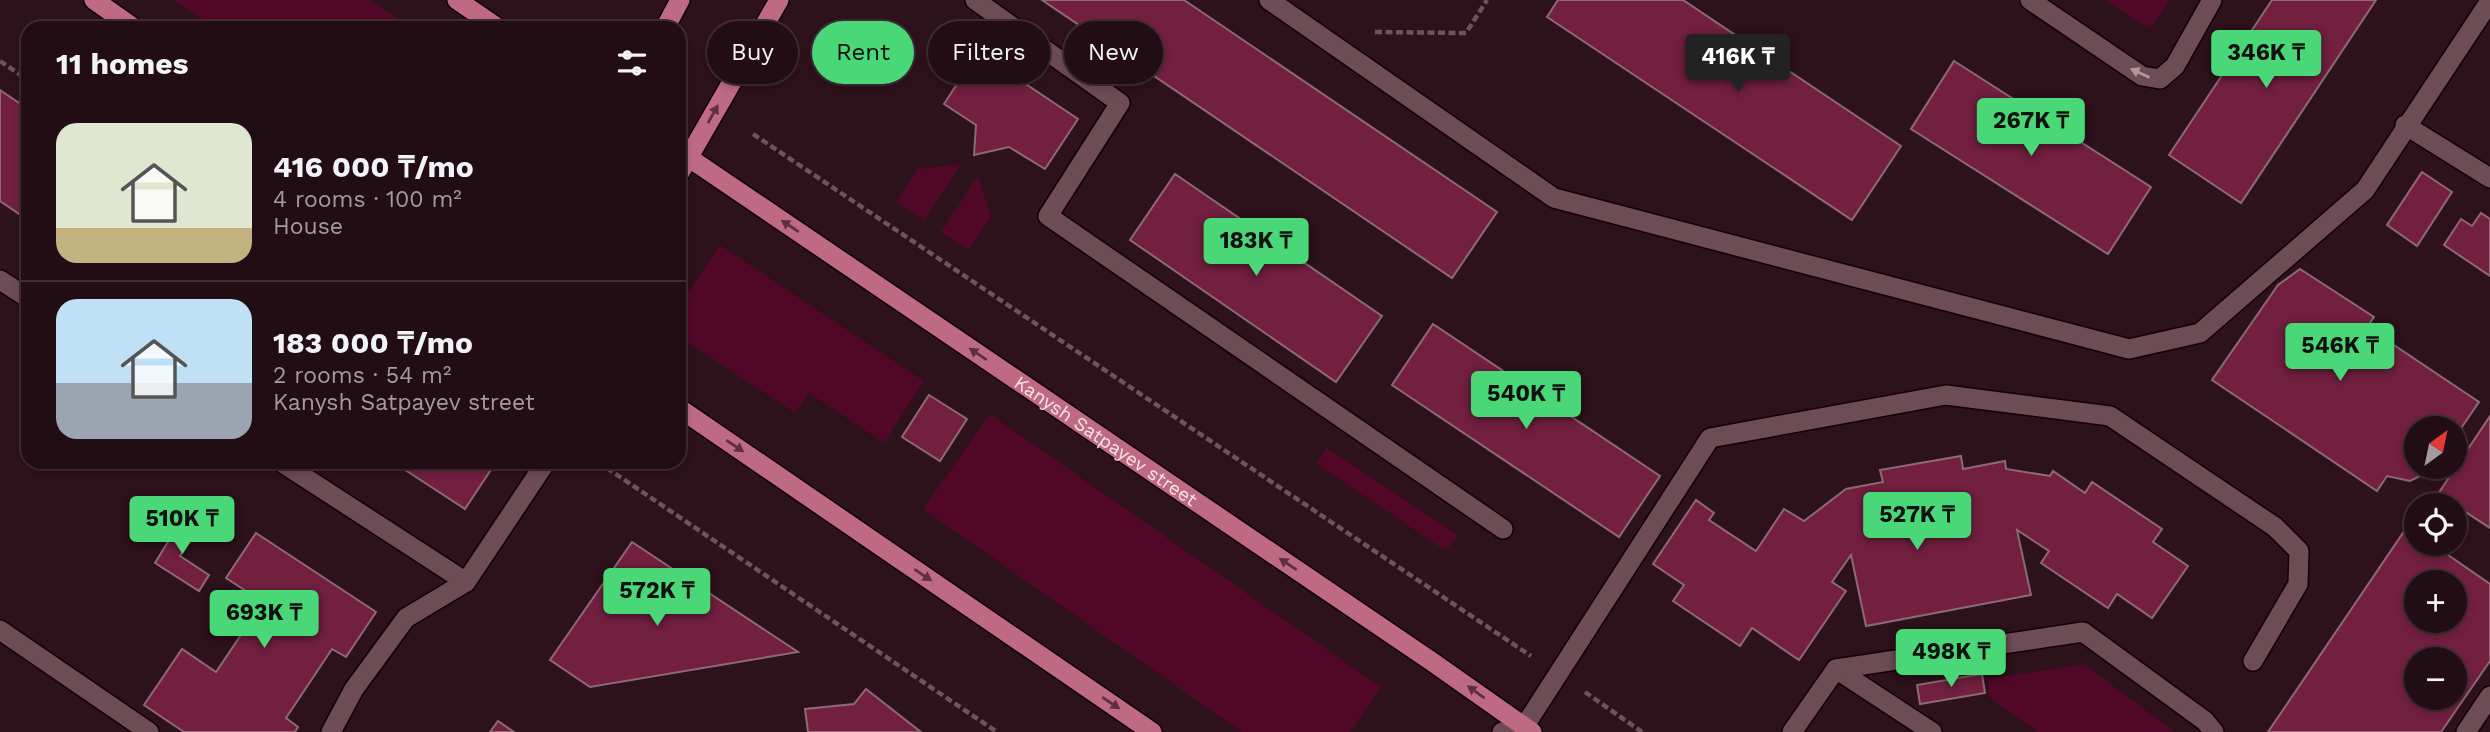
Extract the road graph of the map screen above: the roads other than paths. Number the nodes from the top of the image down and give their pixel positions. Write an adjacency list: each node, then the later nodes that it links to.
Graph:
1 (94, 0): 10 (main road)
2 (457, 0): 11 (main road)
3 (680, 0): 12 (main road)
4 (779, 0): 14 (main road, one-way to 4)
5 (975, 0): 22 (street)
6 (1269, 0): 13 (street)
7 (2030, 0): 8 (street, one-way to 7)
8 (2212, 0)
9 (2490, 1): 13 (street)
10 (124, 21)
11 (488, 21)
12 (669, 21)
13 (2406, 125): 16 (street)
14 (686, 154)
15 (686, 164): 28 (main road, Kanysh Satpayev street, one-way to 15)
16 (2490, 178)
17 (0, 280): 18 (street)
18 (21, 294)
19 (686, 413): 31 (main road, one-way to 31)
20 (292, 469): 23 (street)
21 (541, 469): 23 (street)
22 (1503, 529)
23 (466, 582): 30 (street)
24 (0, 630): 29 (street)
25 (2253, 661): 28 (street)
26 (1836, 668): 33 (street); 34 (street); 35 (street)
27 (2490, 696): 36 (street)
28 (1527, 730): 32 (street)
29 (149, 732)
30 (331, 732)
31 (1152, 732)
32 (1502, 732)
33 (1792, 732)
34 (1932, 732)
35 (2214, 732)
36 (2466, 732)

